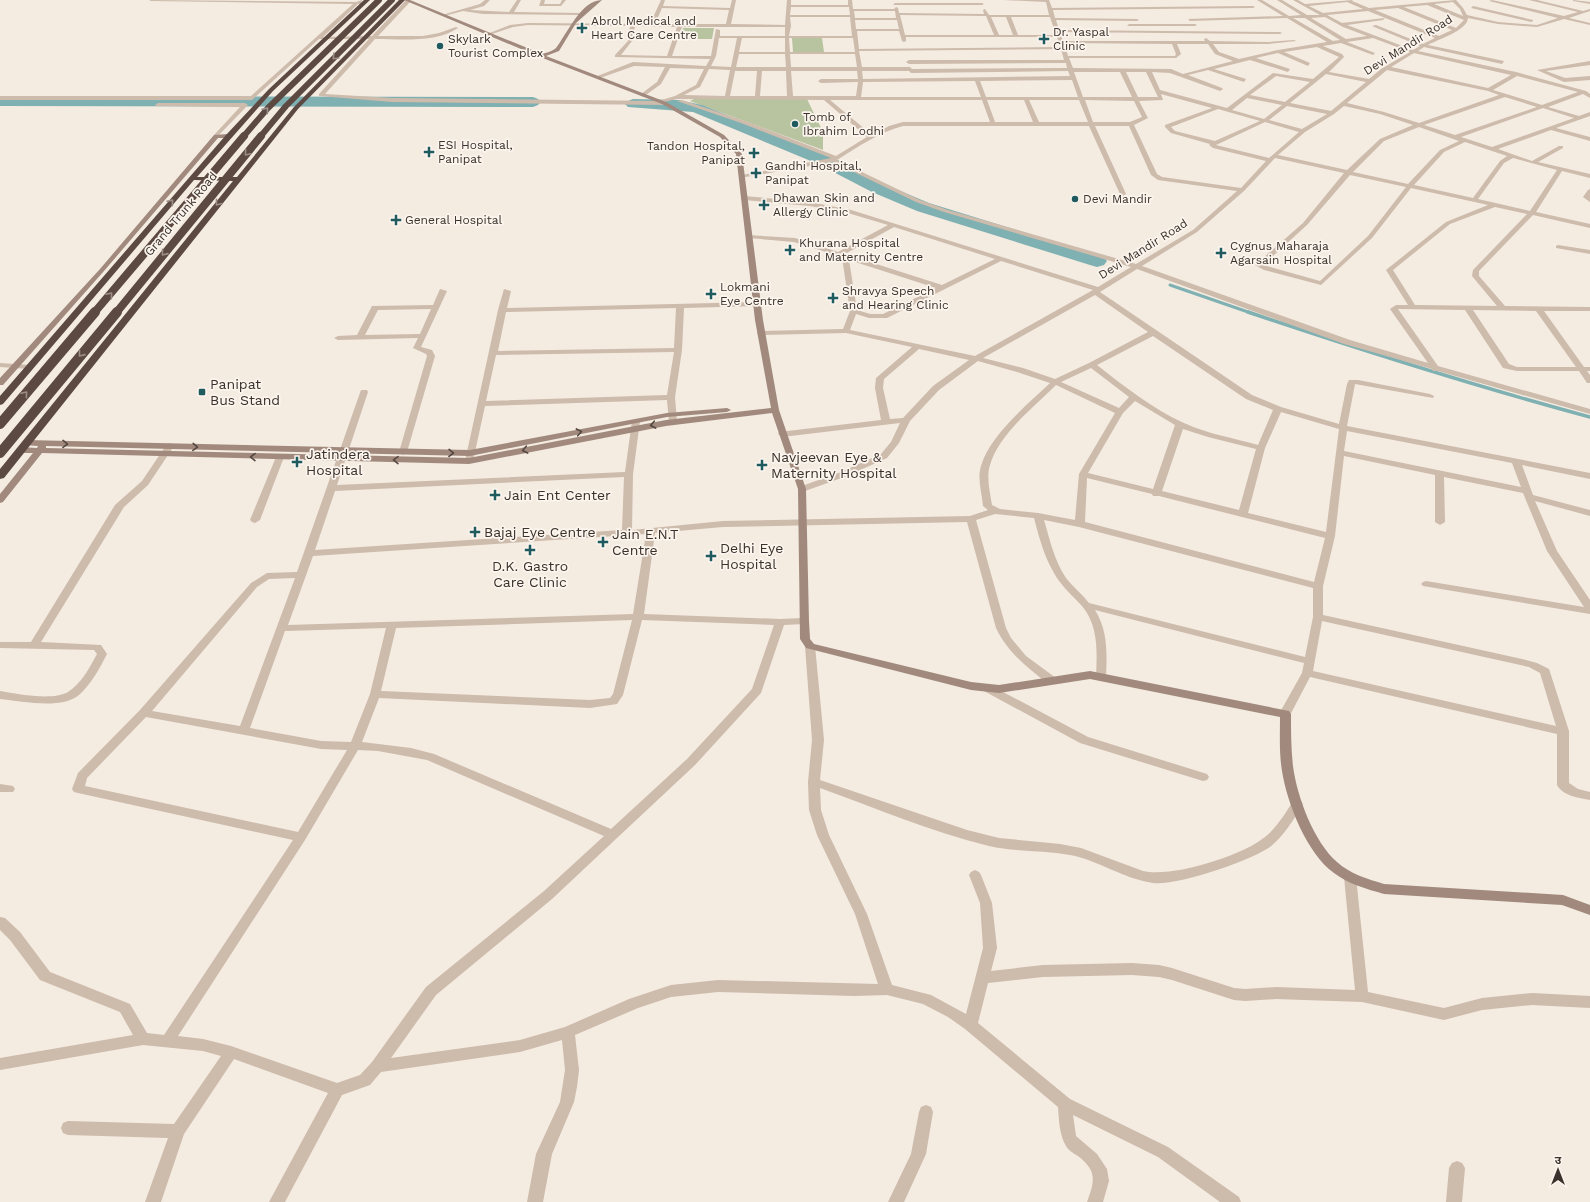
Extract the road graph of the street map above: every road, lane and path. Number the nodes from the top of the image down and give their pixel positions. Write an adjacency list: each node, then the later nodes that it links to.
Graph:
1 (151, 0): 30 (street)
2 (379, 0): 287 (highway, Grand Trunk Road, one-way to 2, bridge)
3 (392, 0): 297 (highway, Grand Trunk Road, one-way to 297, bridge)
4 (402, 0): 110 (highway)
5 (408, 0): 60 (street); 111 (street)
6 (488, 0): 48 (street)
7 (519, 0): 51 (street)
8 (544, 0): 9 (street)
9 (564, 0)
10 (600, 0): 53 (street)
11 (663, 0): 40 (street)
12 (734, 0): 45 (street)
13 (789, 0): 38 (street)
14 (850, 0): 52 (street)
15 (1005, 0): 16 (street)
16 (1047, 0): 46 (street)
17 (1174, 0): 43 (street)
18 (1241, 0): 41 (street)
19 (1259, 0): 67 (street)
20 (1279, 0): 65 (street)
21 (1295, 0): 37 (street)
22 (1347, 0): 23 (street); 37 (street); 47 (street)
23 (1355, 0)
24 (1405, 0): 34 (street)
25 (1453, 0): 33 (street); 58 (street, Devi Mandir Road)
26 (1484, 0): 27 (street)
27 (1493, 0): 69 (street)
28 (1531, 0): 50 (street)
29 (1575, 0): 36 (street)
30 (362, 1): 108 (street); 109 (highway)
31 (894, 2): 32 (street); 54 (street)
32 (982, 2): 61 (street)
33 (1426, 3): 34 (street); 58 (street)
34 (1417, 4): 39 (street)
35 (1480, 4): 42 (street)
36 (1590, 4)
37 (1304, 5): 62 (street)
38 (789, 6): 52 (street); 63 (street)
39 (1398, 6): 47 (street); 93 (street)
40 (660, 7): 45 (street); 79 (street)
41 (1252, 7): 44 (street); 57 (street)
42 (1473, 7): 58 (street); 81 (street)
43 (1181, 8): 44 (street); 46 (street); 55 (street)
44 (1231, 8): 56 (street)
45 (732, 9): 84 (street)
46 (1050, 9): 71 (street)
47 (1369, 9): 62 (street); 68 (street)
48 (463, 10): 51 (street); 60 (street)
49 (1590, 10): 50 (street)
50 (1582, 12): 59 (street); 69 (street)
51 (510, 13): 53 (street)
52 (852, 13): 54 (street); 54 (street); 63 (street); 90 (street)
53 (580, 14): 75 (street)
54 (897, 14): 61 (street); 91 (street)
55 (1186, 14): 56 (street); 73 (street)
56 (1238, 14): 57 (street)
57 (1263, 14): 66 (street)
58 (1465, 14): 81 (street); 93 (street, Devi Mandir Road)
59 (1590, 14)
60 (444, 15): 96 (street)
61 (988, 15): 64 (street); 100 (street)
62 (1323, 15): 65 (street); 76 (street)
63 (789, 16): 86 (street)
64 (1008, 16): 71 (street); 101 (street)
65 (1306, 17): 67 (street); 114 (street)
66 (1271, 18): 67 (street); 70 (street)
67 (1289, 18): 118 (street)
68 (1391, 18): 76 (street); 92 (street)
69 (1564, 18): 77 (street); 81 (street)
70 (1256, 19): 73 (street); 74 (street)
71 (1054, 20): 72 (street); 80 (street); 97 (street)
72 (1138, 20)
73 (1190, 20): 80 (street)
74 (1262, 23)
75 (572, 24): 78 (street); 96 (street); 132 (street)
76 (1342, 24): 107 (street)
77 (1590, 24)
78 (633, 25): 79 (street); 133 (street)
79 (652, 25): 82 (street)
80 (1195, 25): 94 (street)
81 (1546, 25)
82 (680, 26): 83 (street); 133 (street)
83 (719, 26): 84 (street); 102 (street)
84 (728, 26): 85 (street)
85 (759, 26): 86 (street); 104 (street)
86 (789, 26): 105 (street)
87 (1268, 26): 95 (street)
88 (1374, 26): 98 (street)
89 (456, 28): 111 (street)
90 (854, 30): 91 (street); 106 (street)
91 (901, 30): 99 (street)
92 (1419, 30): 98 (street); 112 (street)
93 (1457, 30): 112 (street, Devi Mandir Road)
94 (1201, 33): 95 (street); 97 (street); 117 (street)
95 (1280, 33): 113 (street)
96 (489, 34): 132 (street)
97 (1059, 34): 101 (street); 115 (street)
98 (1393, 34): 107 (street); 121 (street)
99 (903, 36): 100 (street); 124 (street)
100 (997, 36): 101 (street)
101 (1016, 36)
102 (717, 37): 103 (street); 134 (street)
103 (740, 37): 104 (street); 129 (street)
104 (759, 37): 105 (street)
105 (787, 37): 119 (street); 130 (street)
106 (854, 37): 119 (street); 127 (street)
107 (1372, 37): 114 (street); 128 (street)
108 (317, 38): 109 (street); 186 (street)
109 (326, 38): 110 (street); 186 (highway)
110 (364, 38): 111 (street); 222 (highway)
111 (372, 38): 185 (street)
112 (1439, 38): 121 (street, Devi Mandir Road)
113 (1294, 41): 117 (street); 122 (street)
114 (1343, 41): 118 (street); 131 (street)
115 (1061, 42): 123 (street); 125 (street)
116 (1174, 43): 117 (street); 125 (street); 125 (street)
117 (1210, 43): 137 (street)
118 (1332, 43): 120 (street)
119 (827, 45): 127 (street); 130 (street)
120 (1317, 45): 122 (street); 156 (street)
121 (1424, 46): 128 (street, Devi Mandir Road); 139 (street)
122 (1304, 47): 126 (street)
123 (1064, 48): 124 (street); 136 (street)
124 (906, 49): 127 (street); 138 (street)
125 (1133, 50): 136 (street)
126 (1278, 51): 135 (street); 141 (street)
127 (857, 52): 150 (street)
128 (1414, 52): 145 (street, Devi Mandir Road); 157 (street)
129 (738, 53): 130 (street); 146 (street)
130 (788, 53): 148 (street)
131 (1373, 54)
132 (542, 56): 159 (street)
133 (669, 58): 134 (street)
134 (712, 58): 143 (street)
135 (1250, 58): 137 (street); 155 (street)
136 (1067, 59): 138 (street); 151 (street)
137 (1238, 61): 144 (street)
138 (909, 62): 152 (street)
139 (1502, 62)
140 (1590, 63): 161 (street)
141 (1308, 64)
142 (668, 66): 143 (street); 159 (street); 173 (street)
143 (707, 68): 146 (street); 185 (street)
144 (1209, 68): 158 (street); 164 (street)
145 (1387, 68): 167 (street, Devi Mandir Road); 169 (street)
146 (734, 69): 147 (street); 177 (street)
147 (760, 69): 148 (street); 178 (street)
148 (789, 69): 149 (street); 179 (street)
149 (820, 69): 150 (street); 170 (street)
150 (859, 69): 152 (street); 165 (street)
151 (1071, 69): 152 (street); 153 (street); 160 (street)
152 (910, 70): 163 (street)
153 (1122, 70): 154 (street); 184 (street)
154 (1148, 70): 158 (street); 171 (street)
155 (1288, 70)
156 (1323, 72): 166 (street); 167 (street)
157 (1516, 74): 169 (street); 172 (street)
158 (1183, 75): 168 (street)
159 (598, 77): 173 (street)
160 (1074, 78): 162 (street); 183 (street)
161 (1590, 78)
162 (976, 79): 163 (street); 181 (street)
163 (913, 80): 165 (street)
164 (1244, 80)
165 (861, 81): 170 (street); 180 (street)
166 (1313, 81): 175 (street); 188 (street)
167 (1370, 81): 189 (street, Devi Mandir Road)
168 (1220, 89)
169 (1489, 90): 174 (street)
170 (822, 91): 179 (street); 180 (street); 206 (street)
171 (1158, 91): 184 (street); 191 (street)
172 (1588, 94): 190 (street)
173 (643, 95): 185 (street)
174 (1504, 95): 190 (street); 201 (street)
175 (1246, 96): 188 (street); 192 (street)
176 (0, 98): 186 (street)
177 (727, 98): 178 (street); 185 (street)
178 (757, 98): 179 (street)
179 (790, 98)
180 (858, 99): 181 (street)
181 (984, 99): 182 (street); 197 (street)
182 (1026, 99): 183 (street); 198 (street)
183 (1082, 99): 184 (street); 199 (street)
184 (1136, 100): 200 (street)
185 (668, 101): 215 (street); 220 (street)
186 (250, 103): 187 (street); 204 (street); 205 (highway)
187 (0, 104)
188 (1285, 104): 193 (street); 196 (street)
189 (1342, 104): 193 (street, Devi Mandir Road); 201 (street)
190 (1541, 106): 195 (street); 207 (street)
191 (1219, 107): 192 (street); 210 (street)
192 (1229, 110): 196 (street)
193 (1332, 113): 203 (street, Devi Mandir Road)
194 (1590, 114): 195 (street)
195 (1579, 118): 202 (street)
196 (1266, 120): 203 (street); 210 (street)
197 (993, 124): 198 (street); 206 (street)
198 (1037, 124): 199 (street)
199 (1092, 124): 200 (street); 226 (street)
200 (1131, 124): 224 (street)
201 (1419, 125): 207 (street); 218 (street)
202 (1550, 128): 208 (street); 212 (street)
203 (1303, 131): 214 (street, Devi Mandir Road)
204 (216, 136): 205 (street); 266 (street)
205 (228, 136): 221 (highway)
206 (871, 137): 215 (street)
207 (1456, 137): 209 (street)
208 (1590, 139)
209 (1465, 140): 212 (street); 223 (street)
210 (1214, 143): 214 (street)
211 (1561, 147): 216 (street)
212 (1493, 149): 213 (street)
213 (1512, 156): 216 (street); 228 (street)
214 (1273, 158): 218 (street); 224 (street, Devi Mandir Road)
215 (833, 160): 220 (street); 239 (street)
216 (1533, 163): 217 (street)
217 (1561, 169): 219 (street); 231 (street)
218 (1348, 173): 223 (street); 223 (street)
219 (1590, 176)
220 (742, 177): 227 (street)
221 (191, 179): 222 (highway); 267 (highway, one-way to 221)
222 (237, 179): 293 (highway, one-way to 293)
223 (1409, 186): 228 (street)
224 (1242, 190): 239 (street, Devi Mandir Road)
225 (1590, 191): 229 (street)
226 (1123, 194)
227 (744, 198): 232 (street); 234 (street)
228 (1474, 200): 230 (street)
229 (1590, 200)
230 (1494, 205): 231 (street); 246 (street)
231 (1532, 213): 233 (street); 249 (street)
232 (893, 225): 237 (street); 238 (street)
233 (1590, 226)
234 (749, 236): 237 (street); 244 (street)
235 (1558, 247): 236 (street)
236 (1590, 252)
237 (842, 255): 240 (street); 253 (street)
238 (1001, 259): 240 (street); 243 (street)
239 (1138, 267): 243 (street, Devi Mandir Road); 268 (street)
240 (941, 287): 253 (street)
241 (443, 291): 247 (street)
242 (507, 291): 252 (street)
243 (1097, 291): 256 (street); 263 (street, Devi Mandir Road)
244 (757, 304): 245 (street); 255 (street)
245 (680, 306): 252 (street); 261 (street)
246 (1412, 306): 248 (street); 268 (street)
247 (436, 307): 257 (street); 259 (street)
248 (1467, 307): 249 (street); 269 (street)
249 (1502, 308): 250 (street)
250 (1538, 308): 251 (street); 269 (street)
251 (1590, 309)
252 (502, 310): 262 (street)
253 (854, 311): 254 (street)
254 (846, 331): 255 (street); 260 (street)
255 (761, 334): 281 (street)
256 (1152, 334): 265 (street); 280 (street)
257 (423, 336): 259 (street); 296 (street)
258 (338, 338): 259 (street)
259 (360, 338)
260 (917, 347): 263 (street); 286 (street)
261 (678, 350): 262 (street); 276 (street)
262 (493, 353): 279 (street)
263 (977, 358): 272 (street); 285 (street, Devi Mandir Road)
264 (0, 365): 266 (street)
265 (1092, 365): 272 (street); 277 (street)
266 (15, 366): 267 (street); 273 (street)
267 (30, 366): 278 (highway)
268 (1436, 369): 283 (street)
269 (1580, 369): 270 (street); 271 (street)
270 (1590, 369)
271 (1590, 381)
272 (1055, 382): 282 (street); 314 (street)
273 (0, 383)
274 (364, 392): 300 (street)
275 (1430, 396): 290 (street)
276 (671, 397): 279 (street); 284 (street)
277 (1134, 397): 282 (street); 289 (street)
278 (0, 402)
279 (481, 404): 302 (street)
280 (1278, 409): 290 (street); 295 (street)
281 (775, 410): 284 (street); 291 (street)
282 (1120, 412): 306 (street)
283 (1590, 412)
284 (673, 418): 288 (street)
285 (906, 420): 286 (street); 310 (street, Devi Mandir Road)
286 (886, 422): 291 (street)
287 (0, 424)
288 (636, 424): 302 (street); 305 (street)
289 (1180, 424): 295 (street); 311 (street)
290 (1343, 428): 298 (street); 303 (street)
291 (782, 434): 310 (street)
292 (170, 446): 294 (street, one-way to 292); 299 (street); 300 (street, one-way to 300)
293 (23, 447): 294 (street); 307 (highway)
294 (41, 447): 299 (street); 313 (street)
295 (1261, 448): 316 (street)
296 (404, 452): 300 (street); 302 (street, one-way to 302)
297 (0, 453)
298 (1340, 453): 304 (street); 325 (street)
299 (164, 454): 301 (street, one-way to 299); 339 (street)
300 (344, 455): 301 (street); 302 (street, one-way to 300); 309 (street)
301 (280, 457): 319 (street)
302 (470, 457)
303 (1516, 462): 308 (street); 312 (street)
304 (1439, 473): 312 (street); 320 (street)
305 (629, 474): 309 (street); 324 (street)
306 (1083, 474): 311 (street); 322 (street)
307 (0, 476)
308 (1590, 476)
309 (332, 488): 326 (street)
310 (802, 489): 321 (street)
311 (1156, 494): 316 (street)
312 (1528, 494): 315 (street); 331 (street)
313 (0, 500)
314 (995, 511): 317 (street); 318 (street)
315 (1590, 513)
316 (1243, 514): 325 (street)
317 (1038, 516): 322 (street); 330 (street)
318 (971, 519): 321 (street); 344 (street)
319 (255, 520)
320 (1440, 522)
321 (802, 524): 323 (street); 334 (street)
322 (1080, 524): 329 (street)
323 (651, 531): 324 (street); 332 (street)
324 (627, 533): 326 (street)
325 (1330, 536): 329 (street)
326 (309, 553): 327 (street)
327 (300, 575): 337 (street); 348 (street)
328 (1426, 584): 331 (street)
329 (1318, 586): 333 (street)
330 (1086, 605): 341 (street); 343 (street)
331 (1590, 609)
332 (638, 617): 335 (street); 336 (street); 346 (street)
333 (1318, 617): 341 (street); 351 (street)
334 (804, 621): 335 (street); 340 (street)
335 (780, 622): 357 (street)
336 (392, 625): 337 (street); 346 (street)
337 (282, 628): 350 (street)
338 (0, 645): 339 (street)
339 (34, 645): 347 (street)
340 (810, 646): 345 (street); 354 (street)
341 (1309, 661): 342 (street)
342 (1307, 673): 349 (street); 351 (street)
343 (1101, 677): 344 (street); 349 (street)
344 (1052, 681): 345 (street)
345 (988, 688): 353 (street)
346 (375, 694): 352 (street)
347 (0, 695)
348 (144, 713): 350 (street); 358 (street)
349 (1285, 714): 356 (street)
350 (244, 730): 352 (street)
351 (1563, 731): 355 (street)
352 (354, 746): 357 (street); 358 (street)
353 (1203, 777)
354 (814, 782): 356 (street); 364 (street)
355 (1590, 796)
356 (1297, 804): 360 (street)
357 (613, 835): 373 (street)
358 (301, 837): 370 (street)
359 (975, 875): 363 (street)
360 (1350, 877): 361 (street); 365 (street)
361 (1590, 910)
362 (0, 922): 369 (street)
363 (981, 978): 365 (street); 367 (street)
364 (887, 989): 367 (street); 368 (street)
365 (1362, 996): 366 (street)
366 (1590, 1002)
367 (970, 1025): 375 (street)
368 (568, 1032): 373 (street); 382 (street)
369 (143, 1039): 370 (street); 372 (street)
370 (167, 1042): 371 (street)
371 (230, 1052): 374 (street); 378 (street)
372 (0, 1064)
373 (378, 1066): 374 (street)
374 (337, 1090): 381 (street)
375 (1065, 1104): 384 (street); 385 (street)
376 (926, 1112): 383 (street)
377 (68, 1128): 378 (street)
378 (178, 1131): 380 (street)
379 (1457, 1168): 386 (street)
380 (153, 1202)
381 (278, 1202)
382 (535, 1202)
383 (896, 1202)
384 (1095, 1202)
385 (1232, 1202)
386 (1454, 1202)

